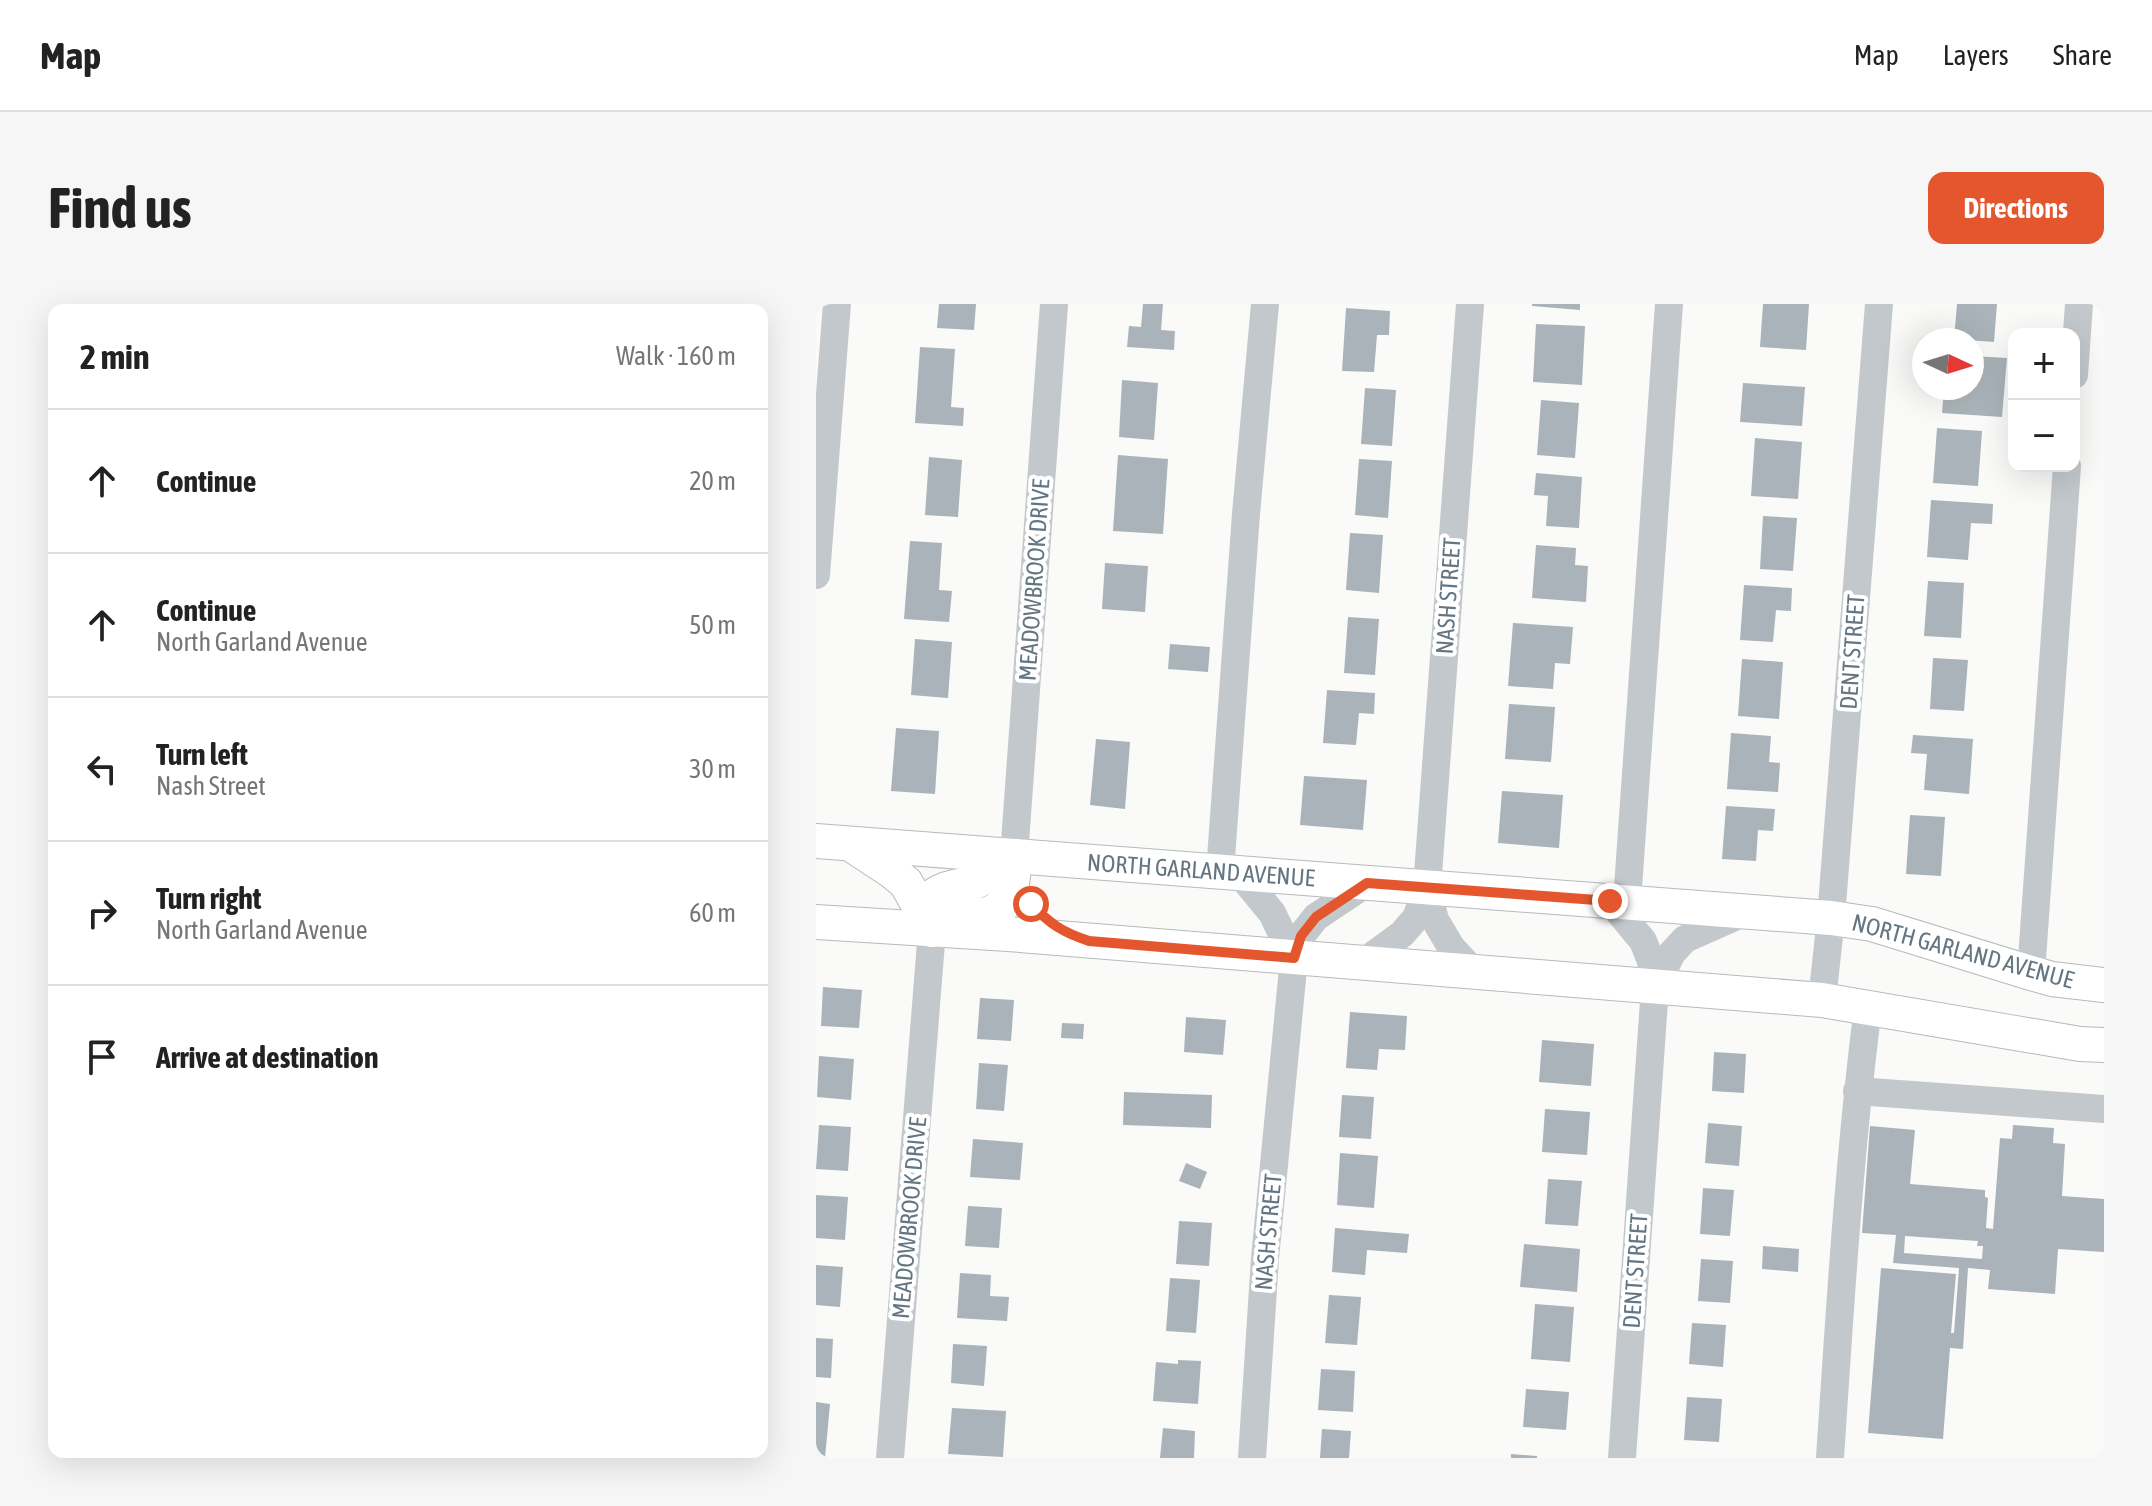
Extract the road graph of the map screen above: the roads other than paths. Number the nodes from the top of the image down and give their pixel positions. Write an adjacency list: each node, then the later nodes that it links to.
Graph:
1 (837, 304): 10 (street)
2 (1054, 304): 13 (street, MEADOWBROOK DRIVE)
3 (1265, 304): 14 (street)
4 (1470, 304): 16 (street, NASH STREET)
5 (1669, 304): 17 (street)
6 (1879, 304): 19 (street, DENT STREET)
7 (2079, 304): 8 (street)
8 (2077, 328)
9 (2067, 472): 25 (street)
10 (816, 575)
11 (816, 841): 12 (main road, NORTH GARLAND AVENUE)
12 (850, 843): 13 (main road, NORTH GARLAND AVENUE); 21 (main road)
13 (1014, 856): 14 (main road, NORTH GARLAND AVENUE); 21 (main road); 22 (main road)
14 (1230, 873): 15 (main road, NORTH GARLAND AVENUE); 23 (street)
15 (1367, 883): 16 (main road, NORTH GARLAND AVENUE); 23 (street, NASH STREET)
16 (1427, 888): 17 (main road, NORTH GARLAND AVENUE); 24 (street, NASH STREET); 26 (street, NASH STREET)
17 (1618, 902): 18 (main road, NORTH GARLAND AVENUE); 28 (street, DENT STREET)
18 (1746, 912): 19 (main road, NORTH GARLAND AVENUE); 28 (street, DENT STREET)
19 (1831, 918): 25 (main road, NORTH GARLAND AVENUE); 29 (street, DENT STREET)
20 (816, 922): 21 (main road)
21 (932, 930): 22 (main road); 34 (street, MEADOWBROOK DRIVE)
22 (1089, 941): 23 (main road)
23 (1294, 958): 24 (main road); 35 (street, NASH STREET)
24 (1361, 964): 26 (main road)
25 (2031, 973): 27 (main road, NORTH GARLAND AVENUE)
26 (1476, 974): 28 (main road)
27 (2104, 985)
28 (1655, 987): 29 (main road); 36 (street, DENT STREET)
29 (1822, 1000): 30 (main road)
30 (1868, 1007): 31 (main road); 32 (street)
31 (2104, 1045)
32 (1857, 1091): 33 (street); 37 (street)
33 (2104, 1109)
34 (890, 1458)
35 (1252, 1458)
36 (1622, 1458)
37 (1830, 1458)

